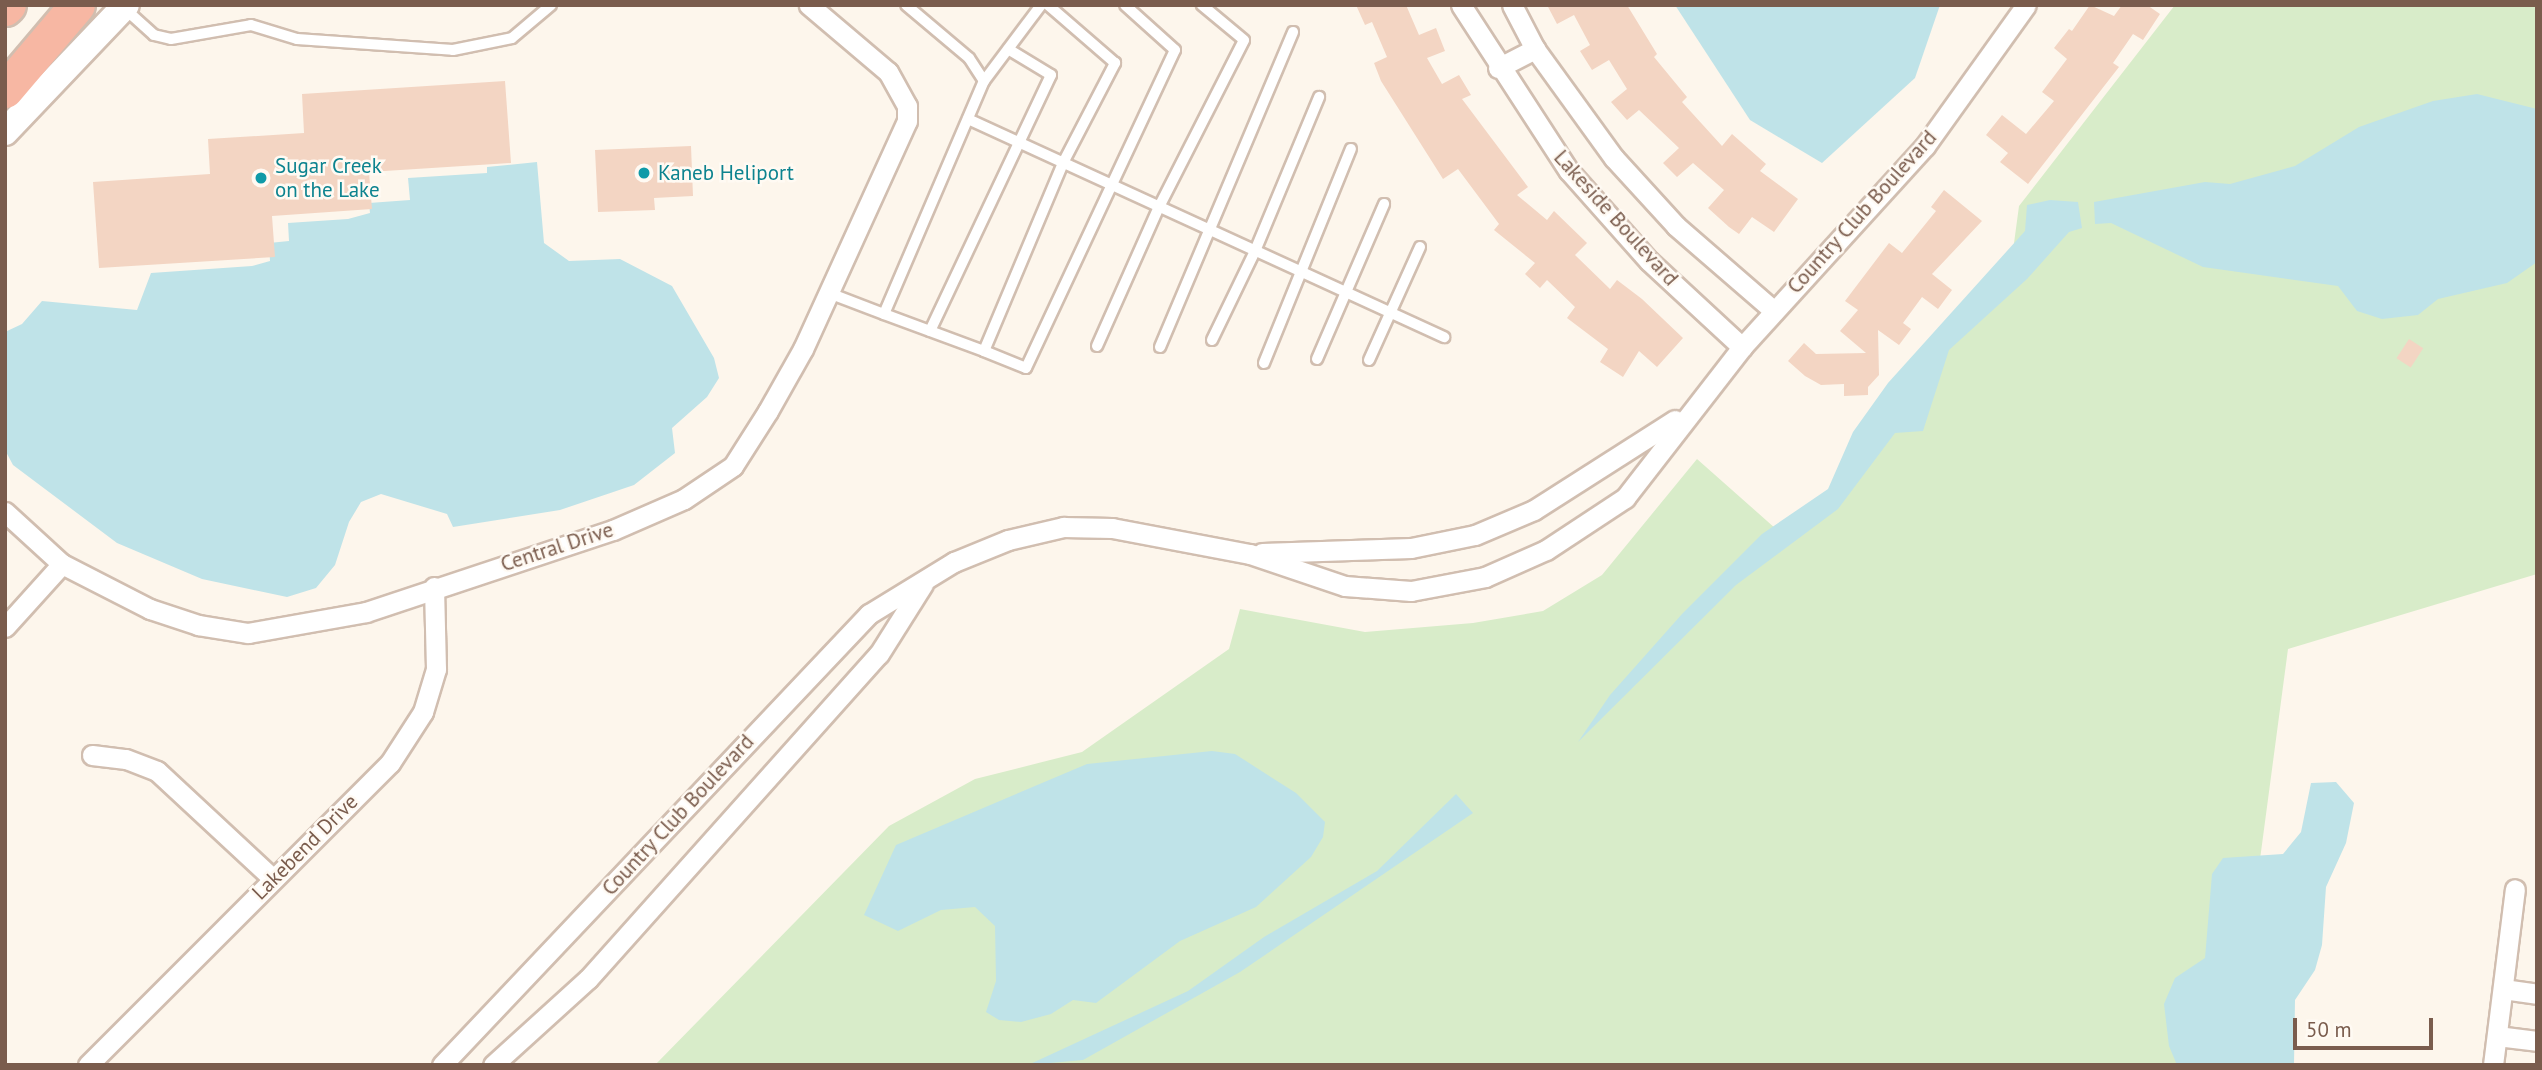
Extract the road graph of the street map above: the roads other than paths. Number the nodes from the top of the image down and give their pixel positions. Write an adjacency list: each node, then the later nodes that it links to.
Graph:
1 (77, 5): 18 (highway)
2 (551, 5): 12 (lane)
3 (809, 5): 32 (street, Central Drive)
4 (906, 5): 17 (lane)
5 (1041, 5): 14 (lane)
6 (1048, 5): 24 (lane)
7 (1125, 5): 25 (lane)
8 (1202, 5): 27 (lane)
9 (1461, 5): 16 (street, Lakeside Boulevard)
10 (1512, 5): 15 (street, Lakeside Boulevard)
11 (2026, 5): 34 (street, Country Club Boulevard)
12 (125, 7): 21 (main road)
13 (1293, 32): 28 (lane)
14 (1008, 49): 17 (lane); 22 (lane)
15 (1535, 49): 16 (street); 34 (street, Lakeside Boulevard)
16 (1498, 68): 42 (street, Lakeside Boulevard)
17 (984, 81): 20 (lane)
18 (5, 90)
19 (1319, 97): 30 (lane)
20 (968, 119): 22 (lane); 36 (lane)
21 (5, 132)
22 (1021, 144): 24 (lane); 37 (lane)
23 (1351, 149): 31 (lane)
24 (1063, 163): 25 (lane); 43 (lane)
25 (1112, 186): 27 (lane); 43 (lane)
26 (1384, 204): 33 (lane)
27 (1159, 207): 28 (lane); 40 (lane)
28 (1212, 231): 30 (lane); 41 (lane)
29 (1420, 247): 35 (lane)
30 (1255, 251): 31 (lane); 39 (lane)
31 (1302, 272): 33 (lane); 46 (lane)
32 (829, 293): 36 (lane); 52 (street, Central Drive)
33 (1347, 293): 35 (lane); 44 (lane)
34 (1774, 311): 42 (street, Country Club Boulevard)
35 (1392, 313): 38 (lane); 45 (lane)
36 (884, 314): 37 (lane)
37 (930, 331): 43 (lane)
38 (1444, 337)
39 (1212, 340)
40 (1097, 346)
41 (1160, 347)
42 (1741, 347): 47 (street, Country Club Boulevard)
43 (984, 351)
44 (1317, 359)
45 (1370, 360)
46 (1264, 363)
47 (1688, 412): 49 (street, Country Club Boulevard); 49 (street, Country Club Boulevard)
48 (5, 512): 50 (street, Central Drive)
49 (1250, 554): 51 (street, Country Club Boulevard)
50 (62, 564): 52 (street, Central Drive); 53 (street)
51 (926, 580): 62 (street, Country Club Boulevard); 63 (street, Country Club Boulevard)
52 (434, 587): 55 (street, Lakebend Drive)
53 (5, 627)
54 (92, 755): 55 (street)
55 (272, 877): 61 (street, Lakebend Drive)
56 (2515, 889): 57 (street)
57 (2503, 989): 58 (street); 59 (street)
58 (2537, 994)
59 (2497, 1036): 60 (street); 64 (street)
60 (2537, 1041)
61 (89, 1065)
62 (442, 1065)
63 (493, 1065)
64 (2493, 1065)

